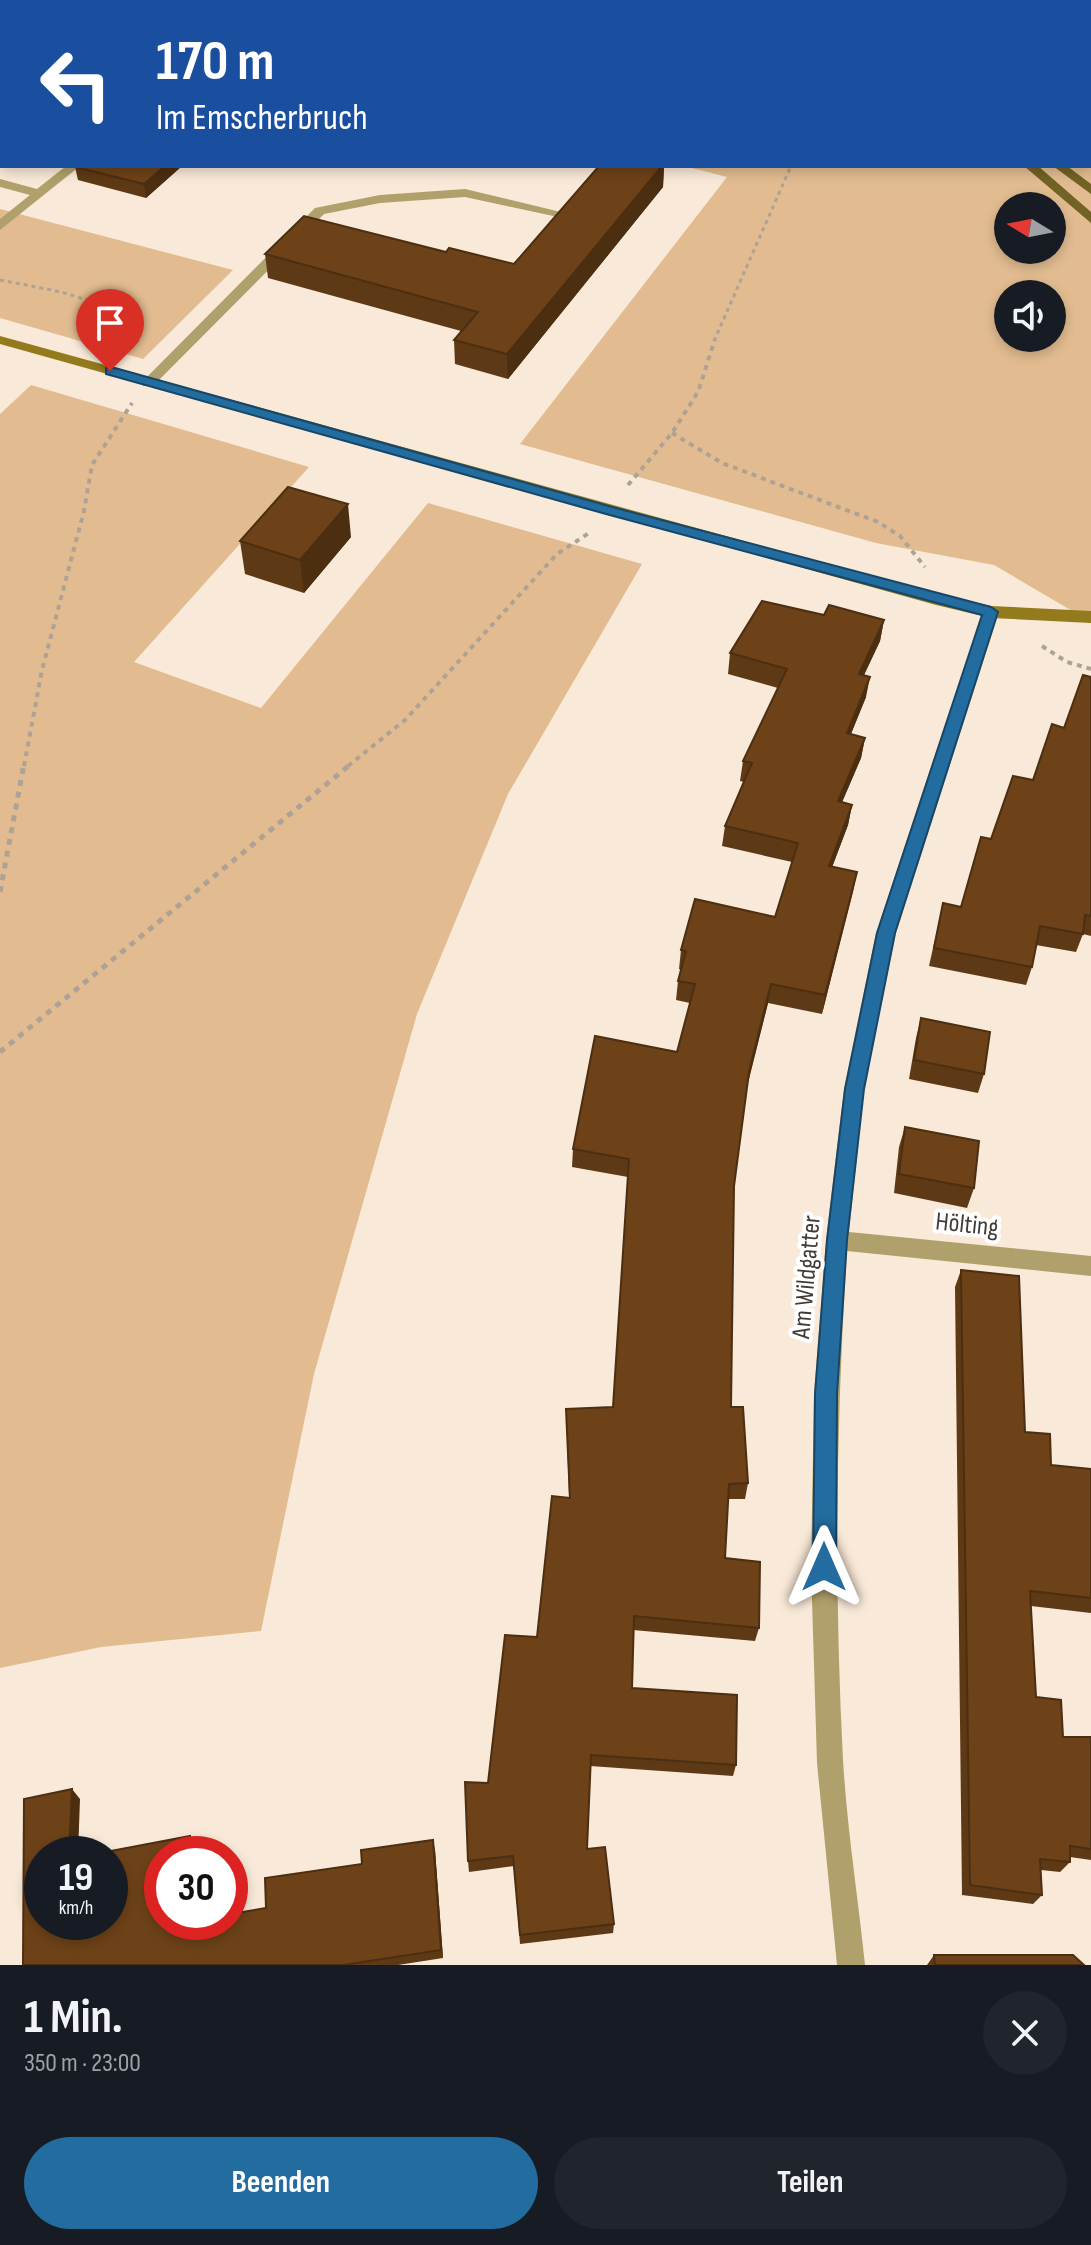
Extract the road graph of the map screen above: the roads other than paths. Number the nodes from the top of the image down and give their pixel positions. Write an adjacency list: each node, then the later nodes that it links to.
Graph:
1 (72, 168): 6 (street)
2 (1032, 168): 8 (main road)
3 (1062, 168): 5 (main road)
4 (0, 183): 6 (street)
5 (1091, 190)
6 (39, 194): 9 (street)
7 (558, 213): 11 (street)
8 (1091, 219)
9 (0, 226)
10 (0, 340): 11 (street)
11 (148, 383): 12 (street)
12 (991, 612): 13 (street); 14 (street, Am Wildgatter)
13 (1091, 617)
14 (837, 1240): 15 (street, Hölting); 16 (street, Am Wildgatter)
15 (1091, 1266)
16 (851, 1965)

